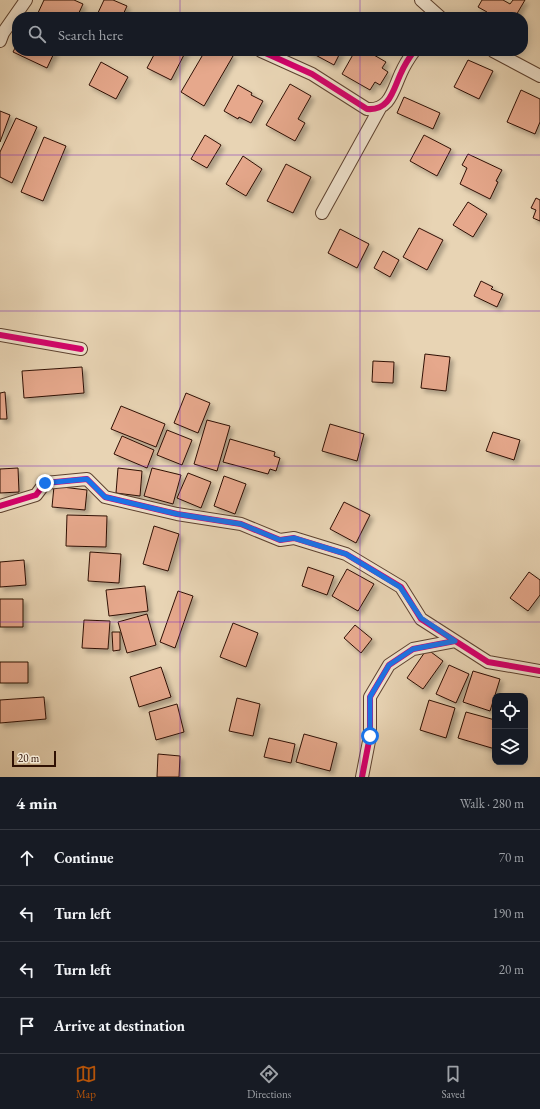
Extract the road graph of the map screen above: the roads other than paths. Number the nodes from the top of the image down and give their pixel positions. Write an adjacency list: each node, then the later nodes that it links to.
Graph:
1 (26, 0): 3 (street)
2 (421, 0): 4 (street)
3 (18, 12)
4 (434, 12)
5 (12, 20): 6 (street)
6 (0, 41)
7 (272, 56): 11 (street)
8 (411, 56): 11 (street)
9 (502, 56): 10 (street)
10 (540, 76)
11 (380, 108): 12 (street)
12 (322, 213)
13 (0, 336): 14 (street)
14 (81, 349)
15 (0, 506): 16 (street)
16 (455, 641): 17 (street); 18 (street)
17 (540, 671)
18 (362, 777)

